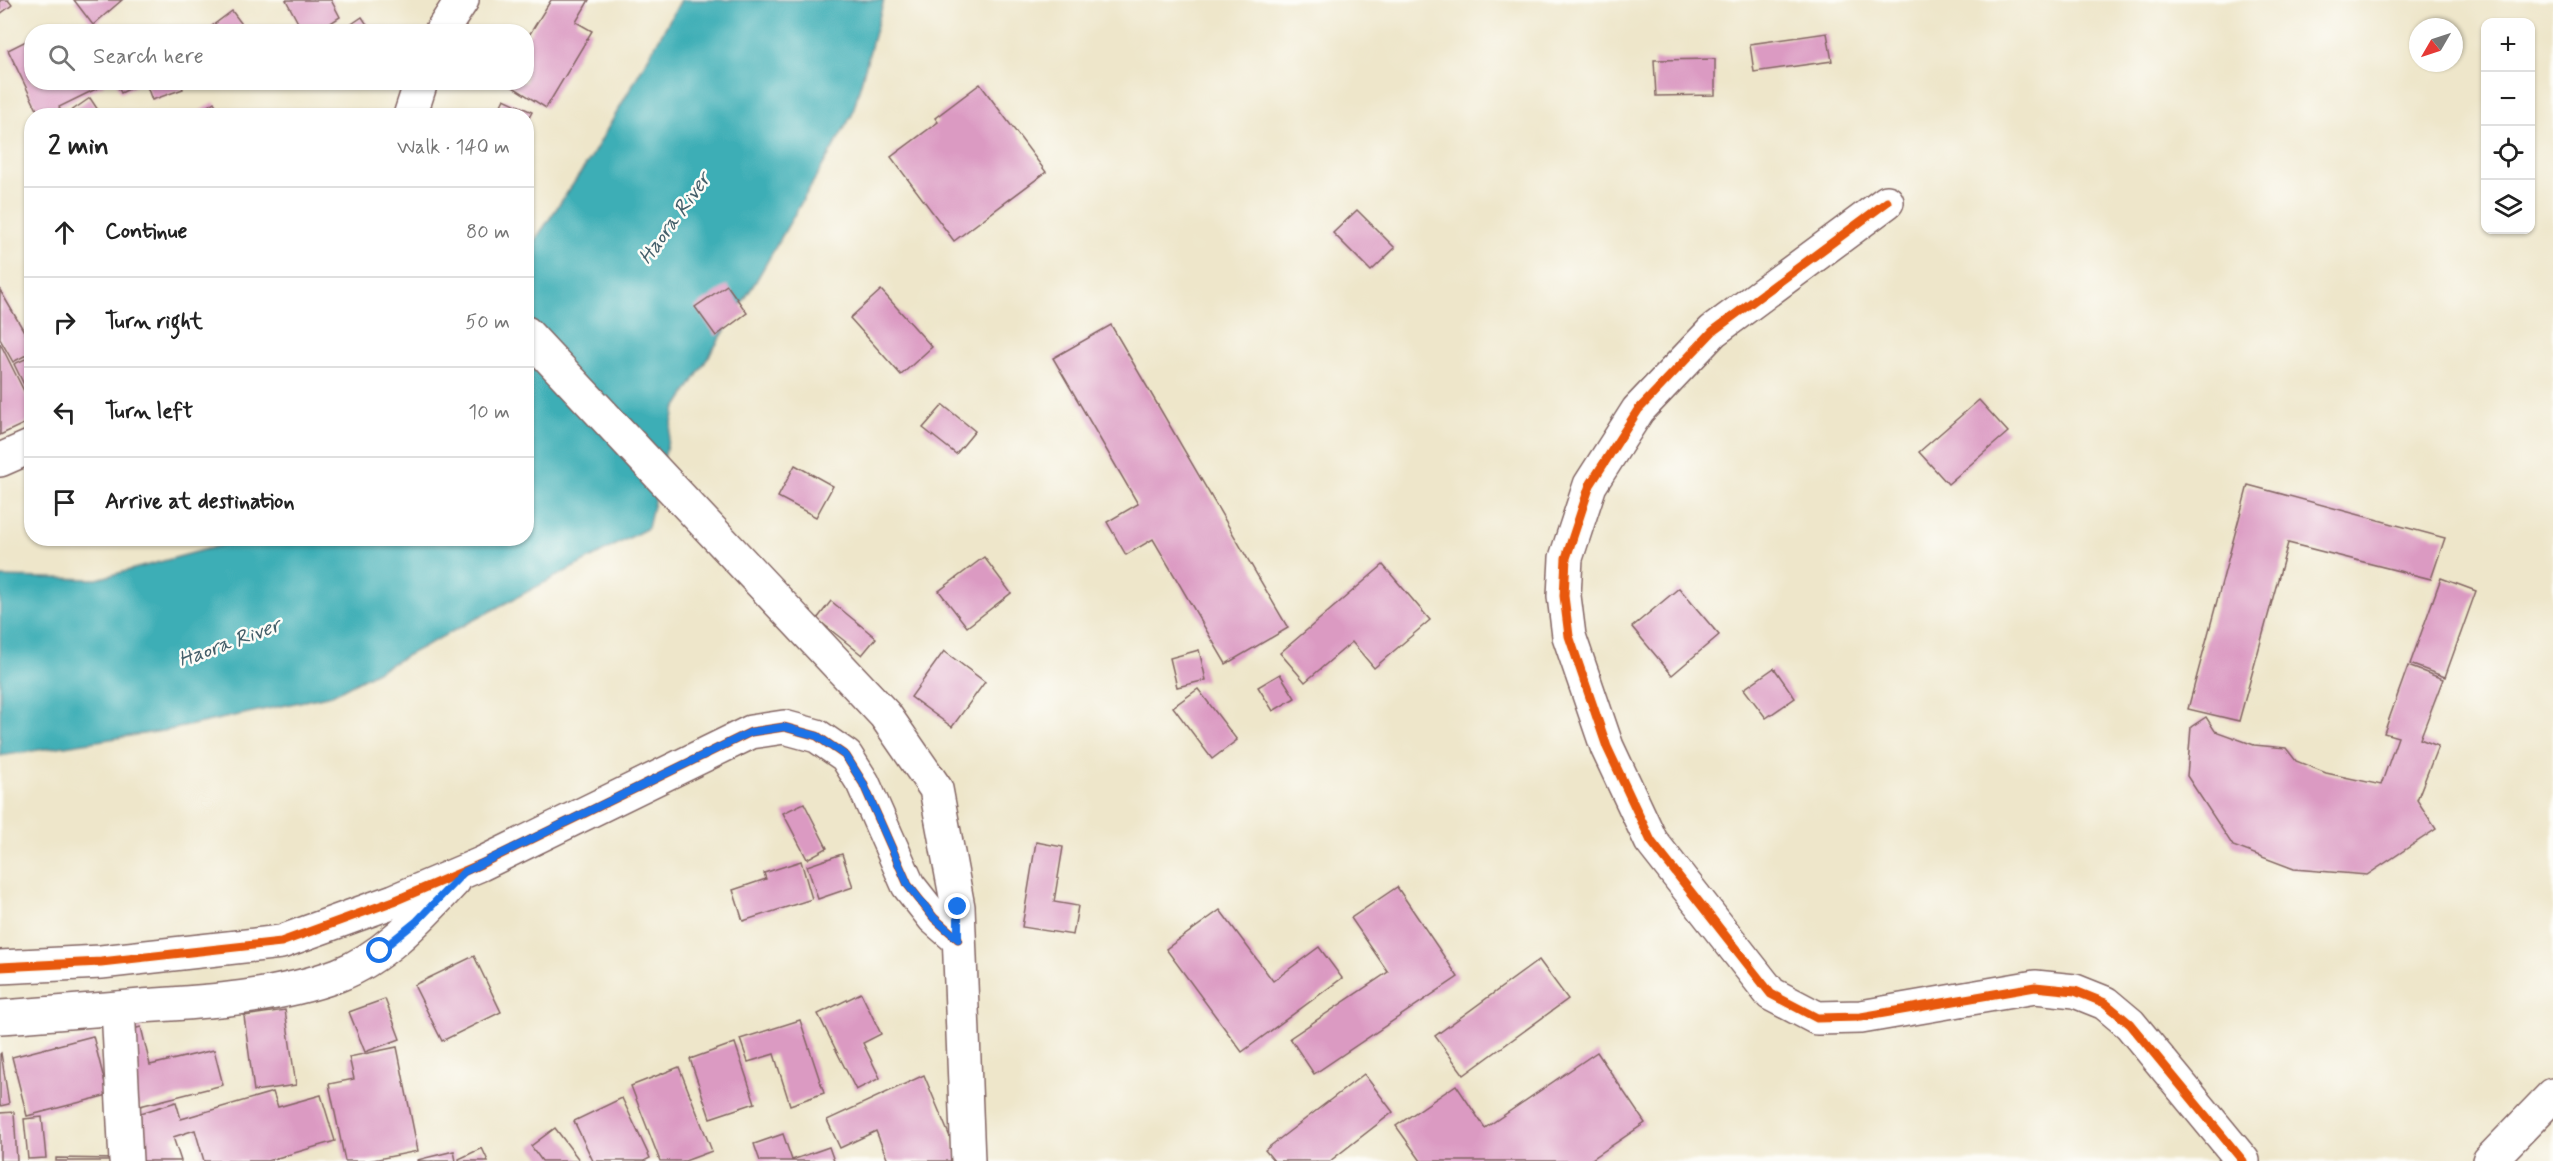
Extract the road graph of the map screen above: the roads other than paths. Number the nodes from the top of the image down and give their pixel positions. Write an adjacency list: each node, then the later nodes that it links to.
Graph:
1 (462, 0): 2 (street)
2 (446, 24)
3 (418, 90): 4 (street)
4 (413, 108)
5 (1887, 202): 17 (street)
6 (534, 342): 10 (street)
7 (24, 450): 8 (street)
8 (0, 460)
9 (464, 872): 10 (street); 11 (street); 12 (street)
10 (958, 939): 16 (street)
11 (0, 967)
12 (118, 1008): 13 (street); 15 (street)
13 (0, 1017)
14 (2553, 1095): 18 (street)
15 (126, 1161)
16 (968, 1161)
17 (2243, 1161)
18 (2488, 1161)

